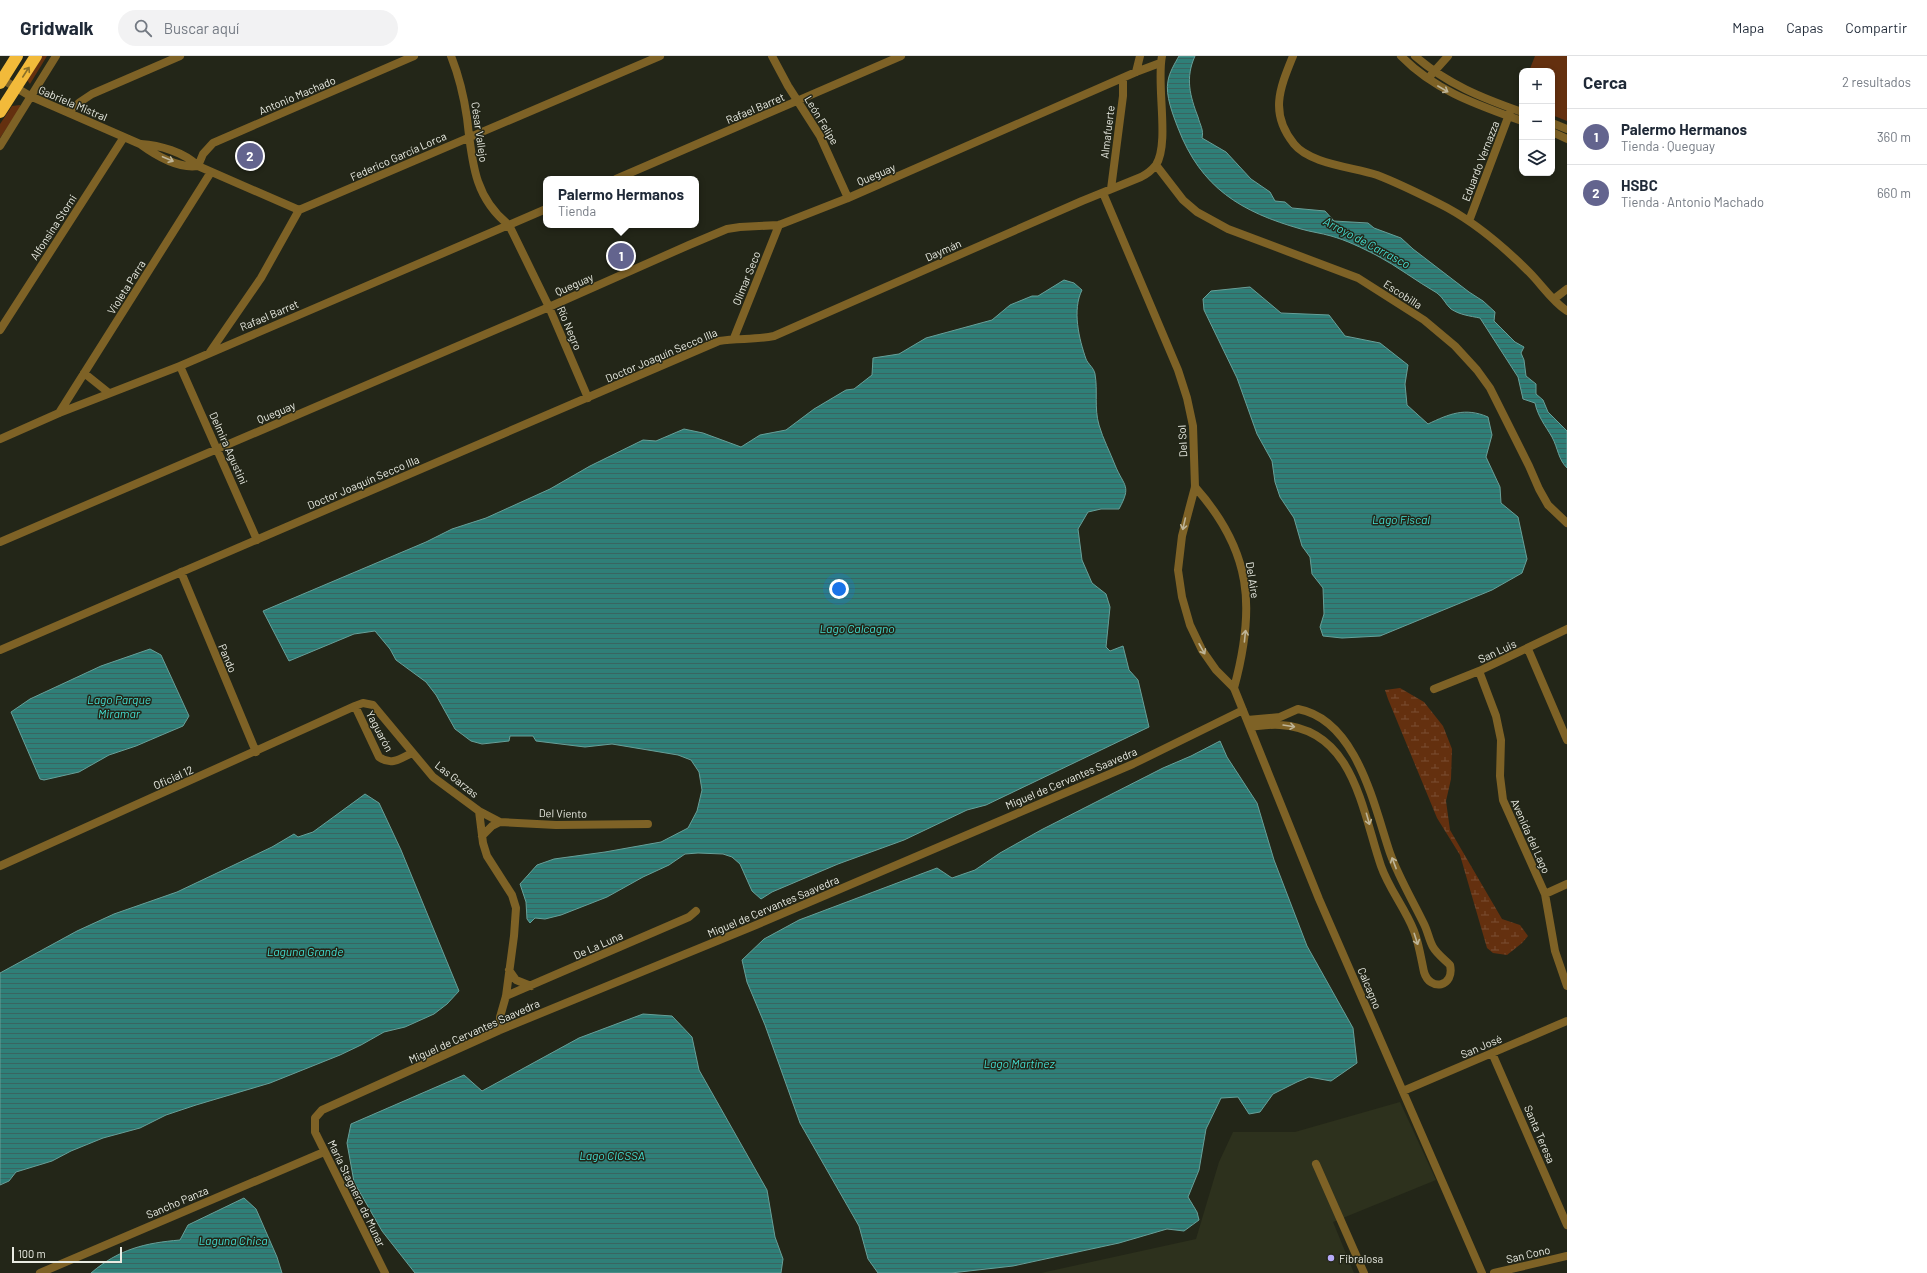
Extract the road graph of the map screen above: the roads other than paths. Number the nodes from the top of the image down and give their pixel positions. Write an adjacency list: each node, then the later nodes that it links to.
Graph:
1 (17, 56): 20 (highway)
2 (36, 56): 21 (highway, one-way to 2)
3 (56, 56): 22 (street)
4 (180, 56): 27 (street)
5 (414, 56): 38 (street, Antonio Machado)
6 (451, 56): 34 (street, César Vallejo)
7 (660, 56): 34 (street, Federico García Lorca)
8 (772, 56): 23 (street, León Felipe)
9 (901, 56): 23 (street, Rafael Barret)
10 (1140, 56): 16 (street)
11 (1293, 56): 46 (street)
12 (1401, 56): 19 (street)
13 (1414, 56): 17 (street)
14 (1448, 56): 17 (street)
15 (1161, 59): 16 (street, Queguay); 37 (street)
16 (1136, 72): 18 (street, Queguay)
17 (1434, 72): 19 (street); 24 (street)
18 (1123, 78): 41 (street, Almafuerte); 43 (street, Queguay)
19 (1428, 79): 28 (street, one-way to 28)
20 (1, 80): 21 (street, Gabriela Mistral)
21 (16, 87): 22 (street, Gabriela Mistral); 26 (highway)
22 (30, 96): 27 (street, Gabriela Mistral); 36 (street)
23 (798, 101): 40 (street, Rafael Barret); 43 (street, León Felipe)
24 (1511, 108): 25 (street); 28 (street, Eduardo Vernazza)
25 (1519, 111)
26 (0, 112)
27 (69, 112): 33 (street, Gabriela Mistral)
28 (1508, 116): 29 (street); 46 (street, Eduardo Vernazza)
29 (1519, 120)
30 (1555, 124): 31 (street)
31 (1567, 129)
32 (1555, 133): 35 (street)
33 (124, 137): 38 (street, Gabriela Mistral); 53 (street, Alfonsina Storni)
34 (468, 137): 44 (street, Federico García Lorca); 47 (street, César Vallejo)
35 (1567, 139)
36 (0, 146)
37 (1156, 165): 41 (street, Daymán); 66 (street, Escobilla)
38 (198, 166): 39 (street, Gabriela Mistral)
39 (211, 172): 44 (street, Gabriela Mistral); 59 (street, Violeta Parra)
40 (623, 176)
41 (1111, 189): 42 (street, Daymán)
42 (1102, 193): 55 (street, Daymán); 65 (street, Del Sol)
43 (848, 198): 48 (street, Queguay)
44 (299, 210): 54 (street)
45 (543, 210): 47 (street, Rafael Barret)
46 (1468, 222): 50 (street)
47 (509, 225): 51 (street, Río Negro); 56 (street, Rafael Barret)
48 (779, 225): 51 (street, Queguay); 55 (street, Olimar Seco)
49 (1567, 290): 50 (street)
50 (1554, 300): 52 (street)
51 (550, 307): 61 (street, Río Negro); 64 (street, Queguay)
52 (1567, 311)
53 (0, 330)
54 (222, 333): 56 (street); 57 (street)
55 (734, 338): 61 (street, Doctor Joaquín Secco Illa)
56 (229, 344): 57 (street, Rafael Barret)
57 (210, 352): 58 (street, Rafael Barret)
58 (180, 366): 60 (street, Rafael Barret); 64 (street, Delmira Agustini)
59 (84, 373): 60 (street); 62 (street, Violeta Parra)
60 (109, 394): 62 (street, Rafael Barret)
61 (588, 398): 67 (street, Doctor Joaquín Secco Illa)
62 (59, 413): 63 (street, Rafael Barret)
63 (0, 439)
64 (218, 450): 67 (street, Delmira Agustini); 68 (street, Queguay)
65 (1195, 487): 74 (street, Del Aire, one-way to 65); 74 (street, Del Sol, one-way to 74)
66 (1567, 523)
67 (257, 540): 69 (street, Doctor Joaquín Secco Illa)
68 (0, 541)
69 (181, 572): 72 (street, Doctor Joaquín Secco Illa); 80 (street, Pando)
70 (1567, 629): 71 (street, San Luis)
71 (1528, 649): 73 (street, San Luis); 79 (street)
72 (0, 650)
73 (1479, 671): 75 (street, San Luis); 92 (street, Avenida del Lago)
74 (1234, 688): 77 (street, Calcagno)
75 (1434, 689)
76 (355, 706): 80 (street, Oficial 12); 81 (street, Las Garzas); 81 (street, Yaguarón)
77 (1243, 710): 78 (street, Calcagno); 99 (street, Miguel de Cervantes Saavedra)
78 (1249, 723): 82 (street); 83 (street, one-way to 83); 101 (street, Calcagno)
79 (1567, 740)
80 (256, 752): 88 (street, Oficial 12)
81 (412, 753): 84 (street, Las Garzas)
82 (1364, 775): 83 (street); 89 (street, one-way to 82)
83 (1354, 781): 90 (street, one-way to 90)
84 (479, 811): 85 (street); 87 (street, Las Garzas)
85 (500, 822): 86 (street, Del Viento); 87 (street)
86 (648, 824)
87 (482, 836): 94 (street, Las Garzas)
88 (0, 866)
89 (1399, 876): 90 (street); 90 (street, one-way to 89)
90 (1388, 881)
91 (1567, 884): 92 (street)
92 (1545, 894): 96 (street, Avenida del Lago)
93 (696, 911): 95 (street, De La Luna)
94 (509, 970): 95 (street); 97 (street, Las Garzas)
95 (531, 986): 97 (street, De La Luna)
96 (1567, 986)
97 (506, 996): 99 (street, Las Garzas)
98 (1567, 1021): 100 (street, San José)
99 (500, 1030): 102 (street, Miguel de Cervantes Saavedra)
100 (1492, 1053): 101 (street, San José); 105 (street, Santa Teresa)
101 (1403, 1091): 110 (street, Calcagno)
102 (314, 1122): 103 (street, María Stagnero de Munar)
103 (324, 1152): 107 (street, María Stagnero de Munar); 108 (street, Sancho Panza)
104 (1316, 1164): 109 (street)
105 (1567, 1225)
106 (1567, 1256): 111 (street, San Cono)
107 (384, 1272)
108 (40, 1273)
109 (1364, 1273)
110 (1482, 1273)
111 (1494, 1273)

